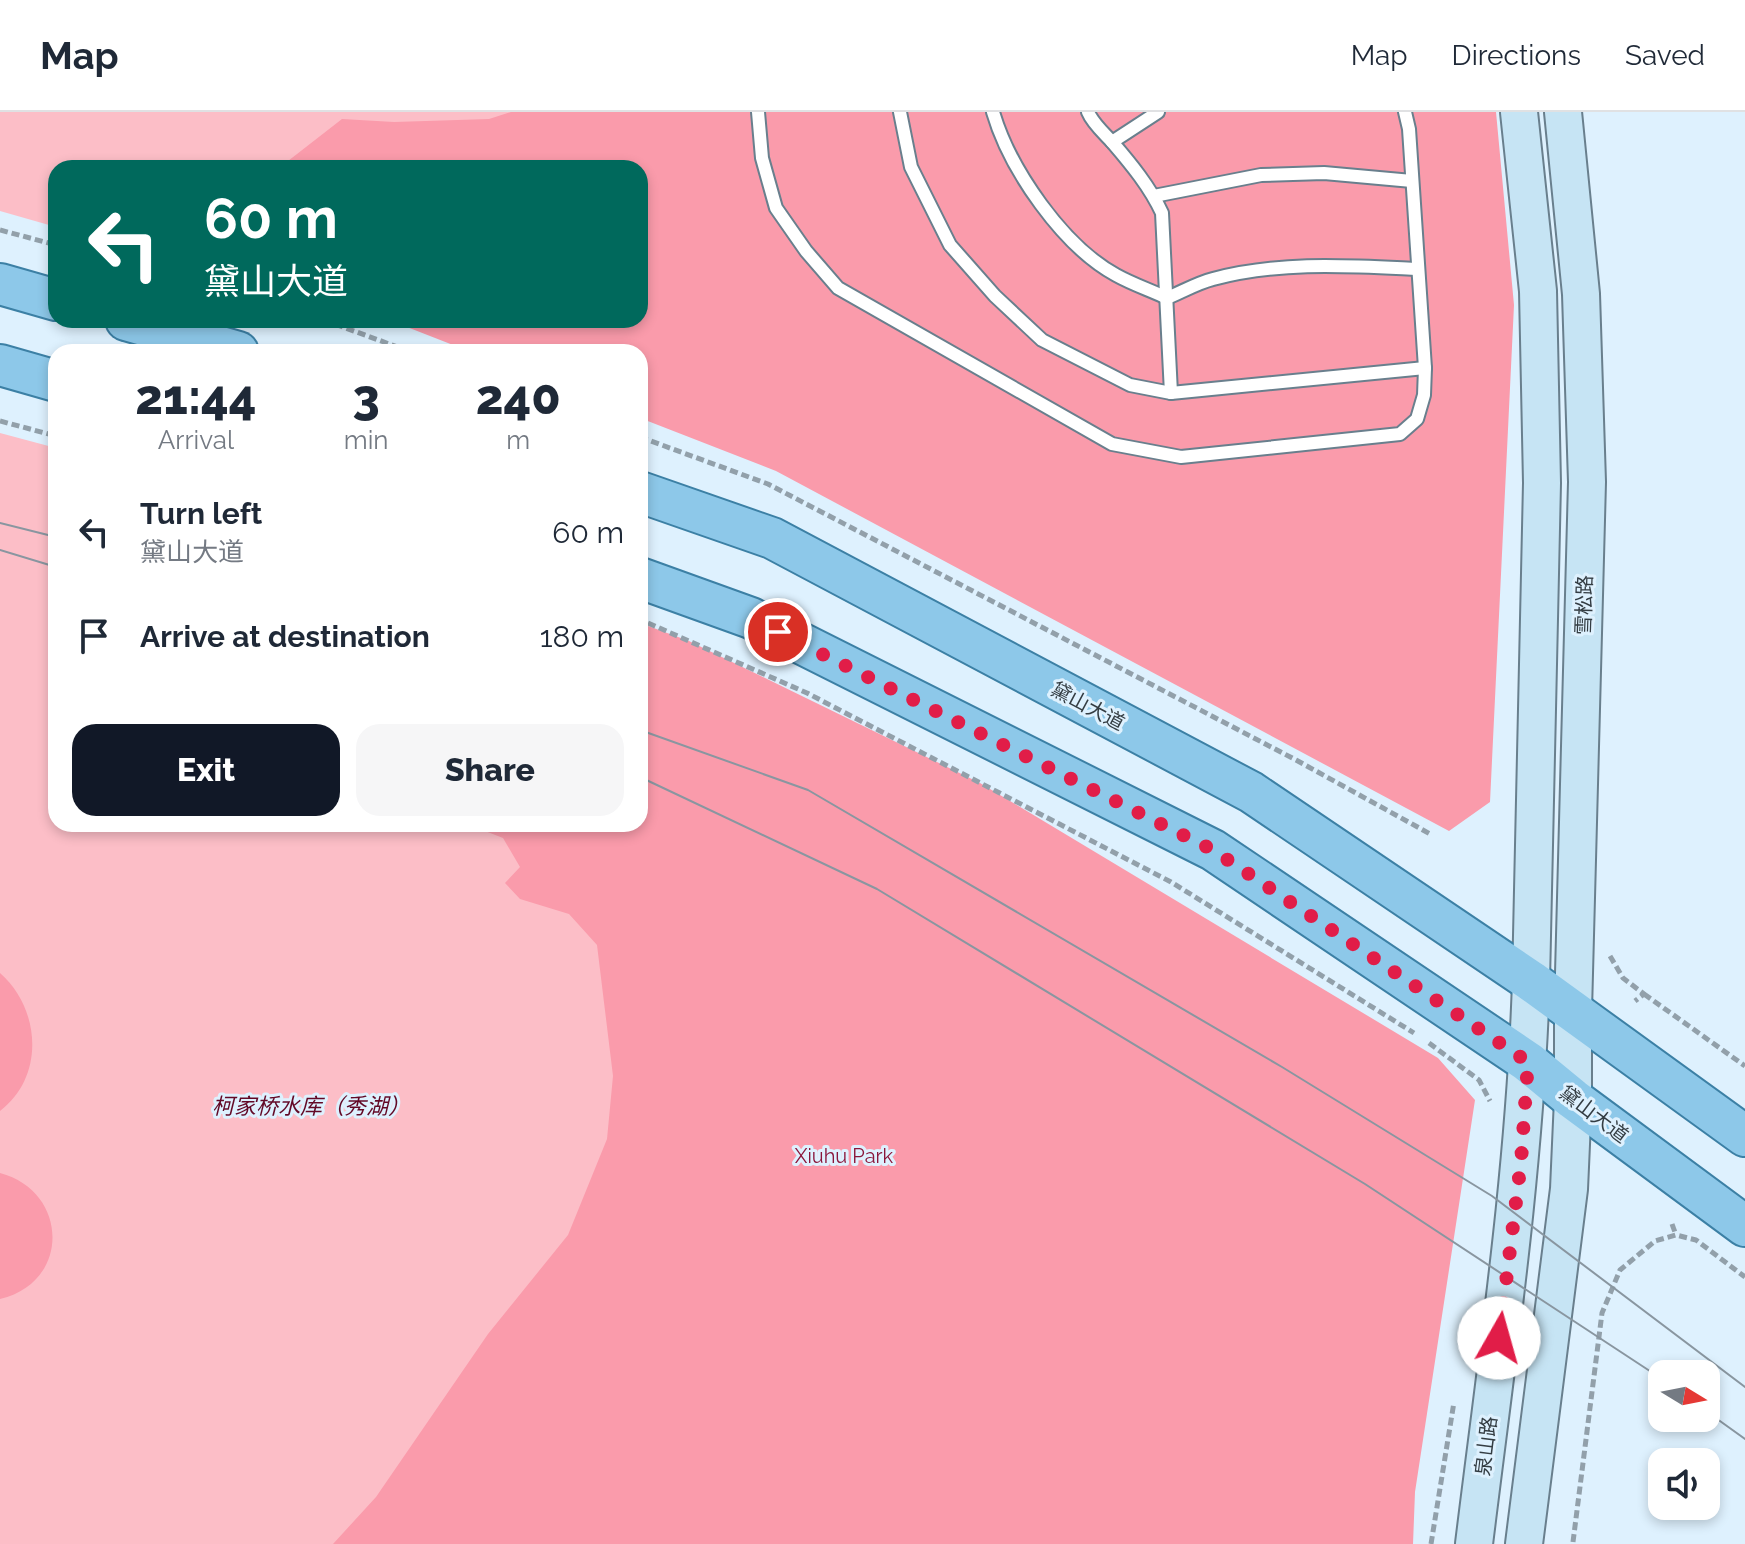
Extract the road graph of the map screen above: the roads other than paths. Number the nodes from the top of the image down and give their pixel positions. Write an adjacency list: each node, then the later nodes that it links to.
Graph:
1 (758, 112): 19 (lane)
2 (900, 112): 21 (lane)
3 (993, 112): 15 (lane)
4 (1088, 112): 9 (lane)
5 (1158, 112): 9 (lane)
6 (1405, 112): 10 (lane)
7 (1519, 112): 24 (main road)
8 (1563, 112): 25 (main road, 雪松路)
9 (1112, 142): 11 (lane)
10 (1412, 181): 11 (lane); 12 (lane)
11 (1154, 196): 15 (lane)
12 (1418, 269): 15 (lane); 19 (lane)
13 (0, 284): 14 (main road)
14 (48, 298)
15 (1167, 298): 21 (lane)
16 (154, 328): 17 (main road)
17 (210, 344)
18 (0, 365): 20 (main road)
19 (1425, 368): 21 (lane)
20 (48, 379)
21 (1171, 393)
22 (648, 495): 24 (main road, 黛山大道)
23 (648, 581): 26 (main road, 黛山大道)
24 (1531, 981): 25 (main road, 黛山大道); 26 (main road)
25 (1573, 1011): 27 (main road, 雪松路); 28 (main road, 黛山大道)
26 (1528, 1062): 27 (main road, 黛山大道); 30 (main road, 泉山路)
27 (1573, 1099): 29 (main road, 黛山大道); 31 (main road)
28 (1745, 1136)
29 (1745, 1226)
30 (1475, 1544)
31 (1524, 1544)

